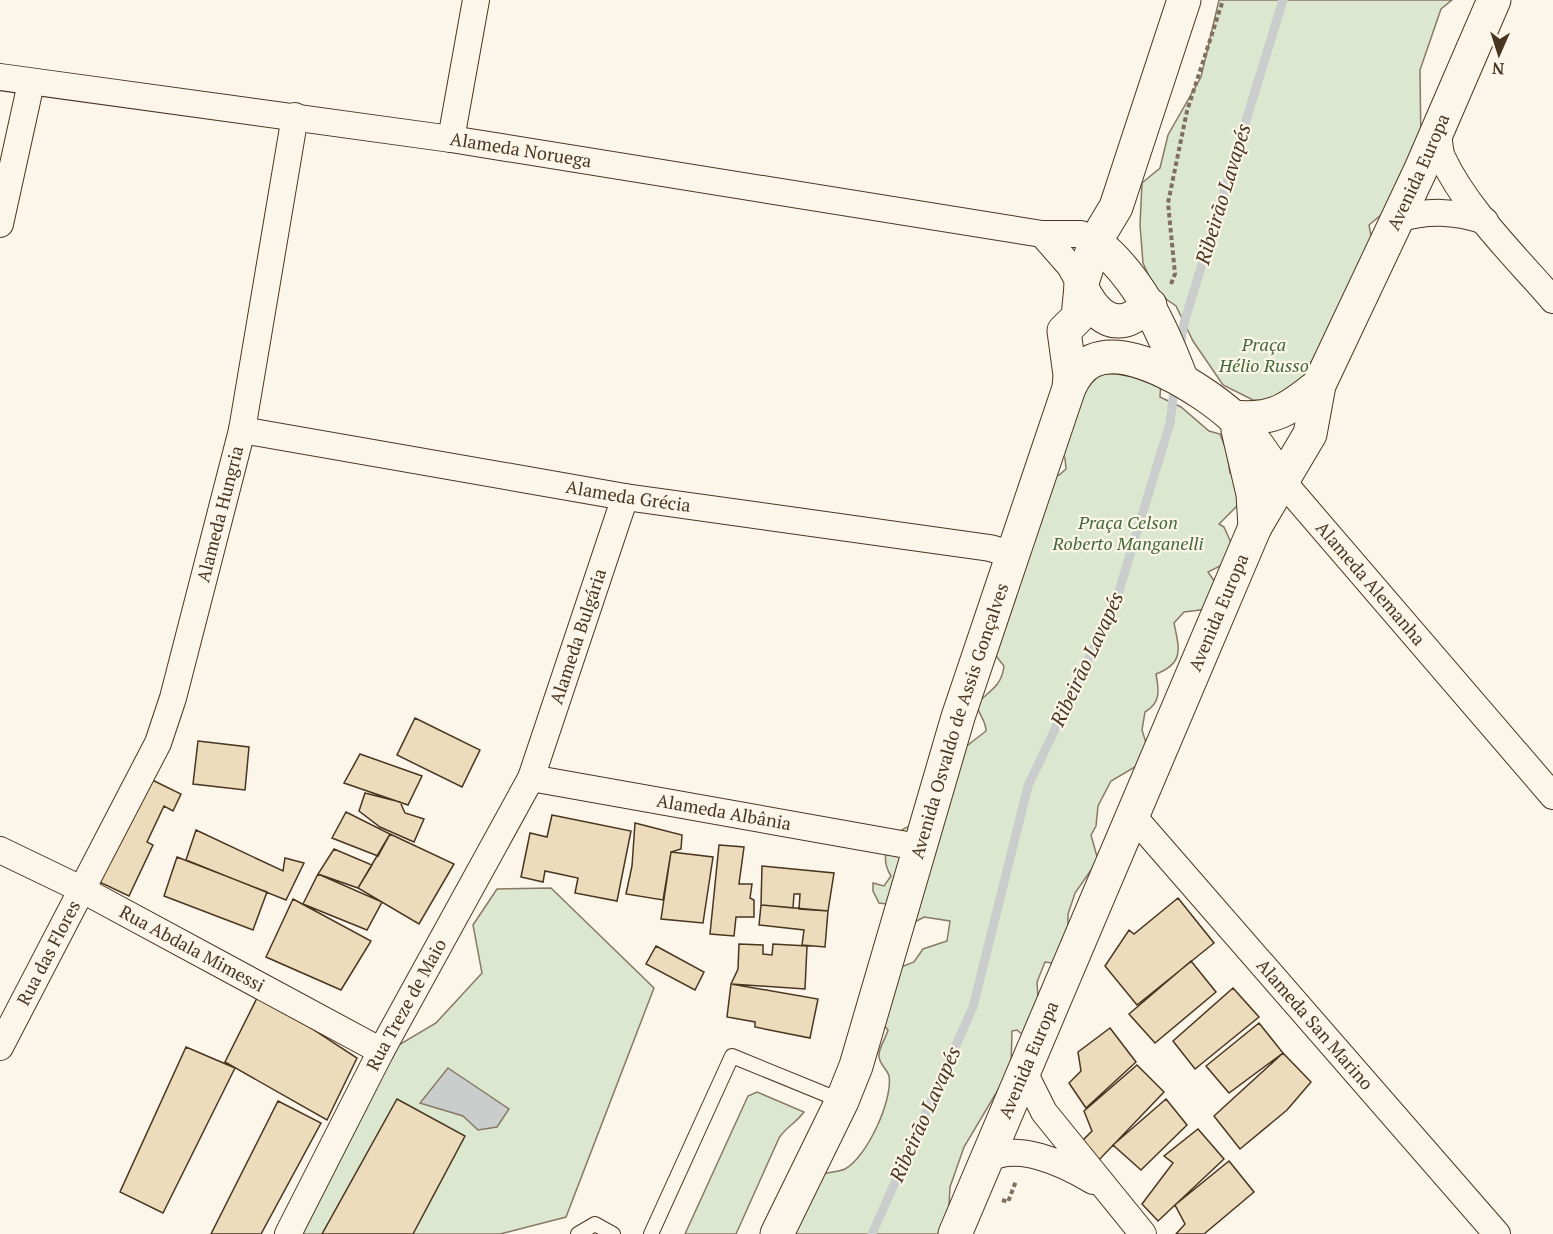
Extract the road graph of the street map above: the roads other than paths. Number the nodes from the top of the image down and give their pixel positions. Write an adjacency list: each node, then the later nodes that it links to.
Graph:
1 (476, 0): 8 (street)
2 (1184, 0): 13 (street, Avenida Osvaldo de Assis Gonçalves)
3 (1494, 0): 7 (street, Avenida Europa)
4 (0, 77): 5 (street, Alameda Noruega)
5 (31, 83): 6 (street, Alameda Noruega); 11 (street)
6 (295, 116): 8 (street, Alameda Noruega); 21 (street, Alameda Hungria)
7 (1438, 130): 9 (street, Avenida Europa); 10 (street)
8 (451, 139): 12 (street, Alameda Noruega)
9 (1397, 219): 10 (street); 18 (street, Avenida Europa)
10 (1485, 221): 16 (street)
11 (0, 224)
12 (1042, 234): 13 (street, Alameda Noruega); 14 (street)
13 (1104, 249): 14 (street, Avenida Osvaldo de Assis Gonçalves); 15 (street, Alameda Alemanha)
14 (1081, 286): 15 (street); 19 (street, Avenida Osvaldo de Assis Gonçalves)
15 (1158, 300): 17 (street, Alameda Alemanha)
16 (1553, 300)
17 (1172, 368): 19 (street, Alameda Alemanha); 20 (street, Alameda Alemanha)
18 (1319, 385): 20 (street); 22 (street, Avenida Europa)
19 (1068, 388): 25 (street, Avenida Osvaldo de Assis Gonçalves)
20 (1233, 417): 22 (street, Alameda Alemanha); 24 (street)
21 (242, 430): 23 (street, Alameda Grécia); 31 (street, Alameda Hungria)
22 (1283, 482): 24 (street, Avenida Europa); 27 (street, Alameda Alemanha)
23 (625, 496): 25 (street, Alameda Grécia); 26 (street, Alameda Bulgária)
24 (1255, 527): 28 (street, Avenida Europa)
25 (1014, 555): 29 (street, Avenida Osvaldo de Assis Gonçalves)
26 (531, 778): 29 (street, Alameda Albânia); 33 (street, Rua Treze de Maio)
27 (1553, 796)
28 (1132, 815): 34 (street, Avenida Europa); 45 (street, Alameda San Marino)
29 (918, 847): 35 (street, Avenida Osvaldo de Assis Gonçalves)
30 (0, 850): 31 (street, Rua Abdala Mimessi)
31 (81, 890): 32 (street, Rua das Flores); 33 (street, Rua Abdala Mimessi)
32 (0, 1047)
33 (381, 1051): 38 (street, Rua Treze de Maio)
34 (1024, 1072): 36 (street, Avenida Europa); 37 (street)
35 (842, 1101): 41 (lane); 42 (street, Avenida Osvaldo de Assis Gonçalves)
36 (985, 1161): 37 (street); 43 (street, Avenida Europa)
37 (1101, 1185): 44 (street)
38 (288, 1234)
39 (578, 1234): 40 (lane)
40 (613, 1234)
41 (651, 1234)
42 (777, 1234)
43 (955, 1234)
44 (1143, 1234)
45 (1497, 1234)

